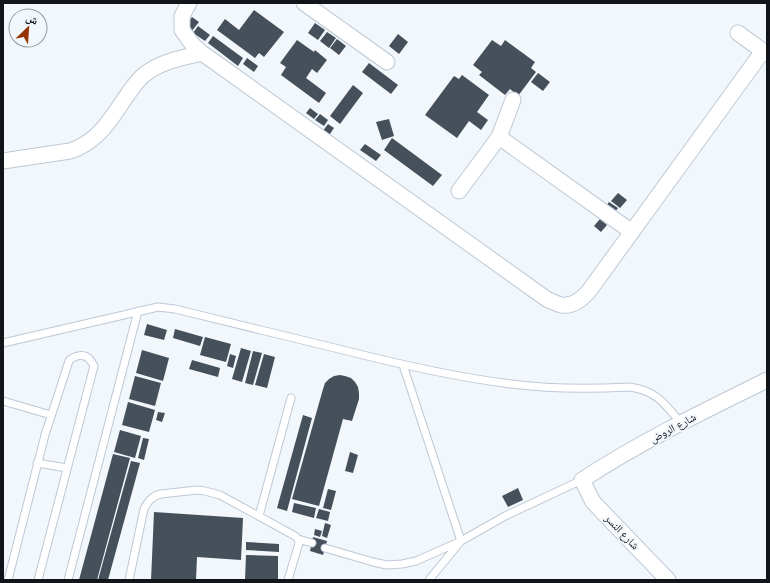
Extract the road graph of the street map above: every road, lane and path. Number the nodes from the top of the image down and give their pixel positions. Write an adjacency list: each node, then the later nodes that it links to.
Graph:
1 (189, 3): 5 (street)
2 (304, 3): 6 (street)
3 (738, 33): 4 (street)
4 (765, 52): 11 (street)
5 (202, 53): 9 (street); 11 (street)
6 (387, 62)
7 (513, 100): 8 (street)
8 (499, 137): 10 (street); 11 (street)
9 (3, 161)
10 (459, 190)
11 (632, 232)
12 (138, 311): 13 (lane); 14 (lane); 30 (lane)
13 (3, 343)
14 (403, 365): 19 (lane); 25 (lane)
15 (767, 380): 19 (street, شارع الروض)
16 (291, 398): 23 (lane)
17 (3, 401): 18 (lane)
18 (51, 415): 20 (lane); 21 (lane)
19 (681, 423): 22 (street, شارع الروض)
20 (37, 463): 21 (lane); 28 (lane)
21 (67, 468): 29 (lane)
22 (582, 480): 25 (lane); 34 (street, شارع النسر)
23 (259, 516): 24 (lane); 31 (lane)
24 (298, 539): 26 (lane); 32 (lane)
25 (461, 541): 27 (lane); 33 (lane)
26 (312, 543)
27 (325, 548)
28 (8, 580)
29 (38, 580)
30 (68, 580)
31 (129, 580)
32 (288, 580)
33 (429, 580)
34 (668, 580)

